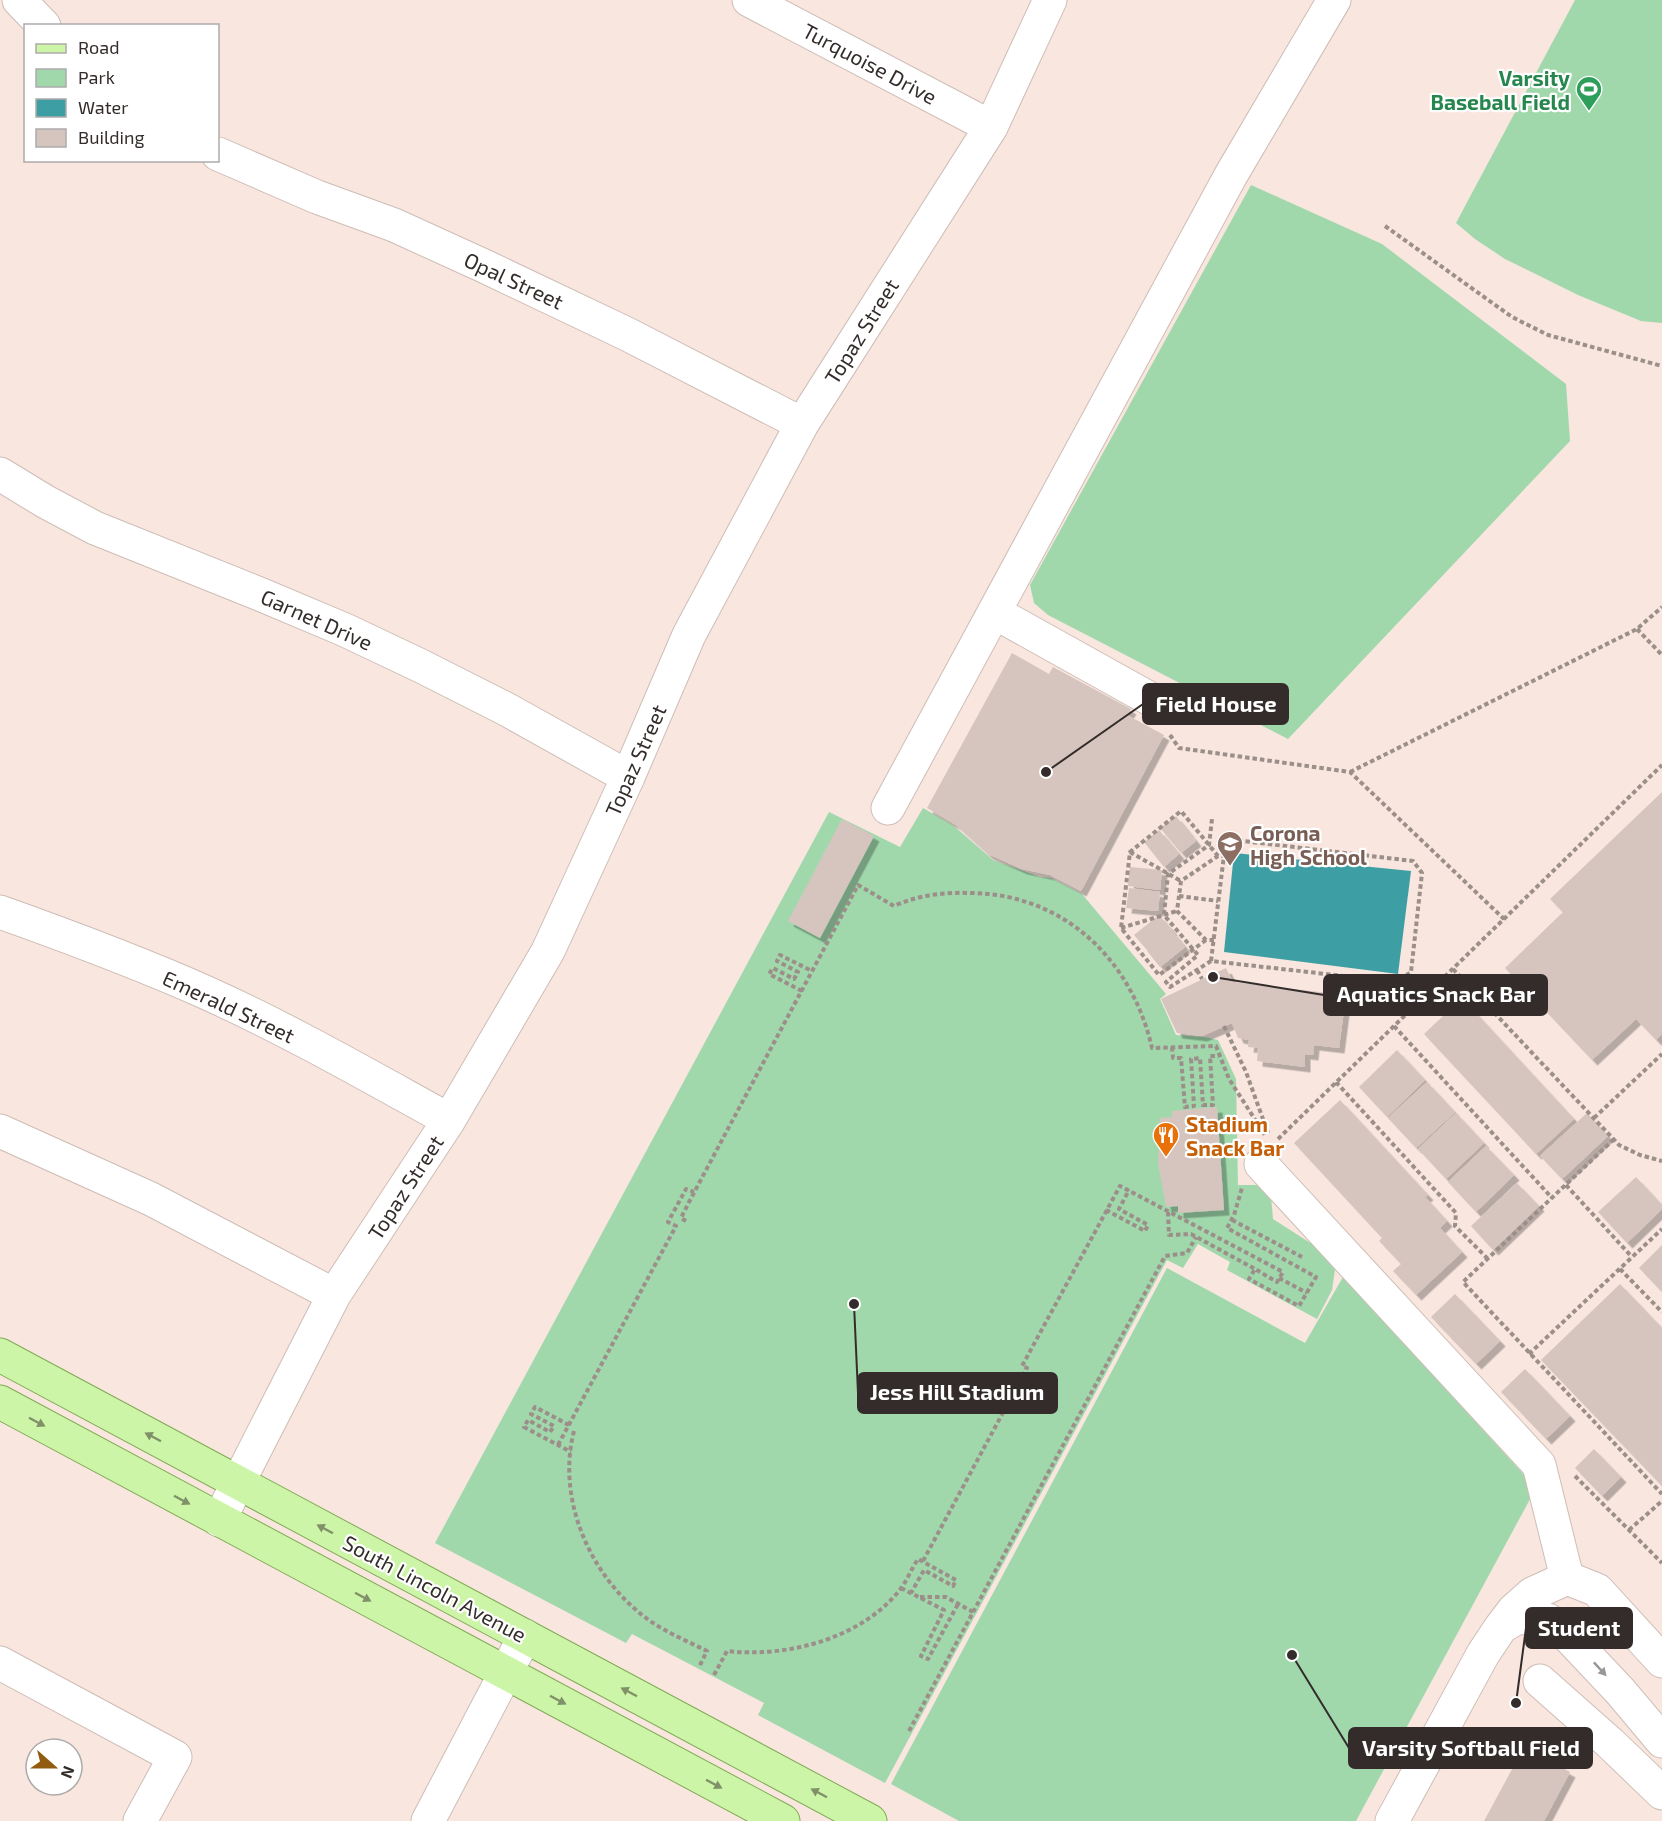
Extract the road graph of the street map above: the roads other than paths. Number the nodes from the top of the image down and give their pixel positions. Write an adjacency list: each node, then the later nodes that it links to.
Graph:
1 (20, 0): 5 (street)
2 (749, 0): 6 (street, Turquoise Drive)
3 (1050, 0): 6 (street, Topaz Street)
4 (1334, 0): 10 (street)
5 (42, 24)
6 (991, 127): 8 (street, Topaz Street)
7 (219, 154): 8 (street, Opal Street)
8 (802, 424): 12 (street, Topaz Street)
9 (0, 474): 12 (street, Garnet Drive)
10 (994, 612): 11 (street); 13 (street)
11 (1163, 718)
12 (628, 777): 15 (street, Topaz Street)
13 (888, 808)
14 (0, 912): 15 (street, Emerald Street)
15 (449, 1120): 18 (street, Topaz Street)
16 (0, 1131): 18 (street)
17 (1267, 1145): 23 (street)
18 (334, 1295): 21 (street, Topaz Street)
19 (0, 1355): 21 (main road, South Lincoln Avenue, one-way to 19)
20 (0, 1402): 22 (main road, South Lincoln Avenue, one-way to 22)
21 (237, 1482): 22 (street, Topaz Street); 25 (main road, South Lincoln Avenue, one-way to 21)
22 (219, 1520): 28 (main road, South Lincoln Avenue, one-way to 28)
23 (1568, 1578): 24 (street); 26 (street)
24 (1501, 1627): 30 (street, one-way to 30); 36 (street)
25 (525, 1636): 28 (street); 35 (main road, South Lincoln Avenue, one-way to 25)
26 (1662, 1661)
27 (0, 1663): 32 (street)
28 (506, 1672): 33 (street); 34 (main road, South Lincoln Avenue, one-way to 34)
29 (1540, 1681): 31 (street)
30 (1662, 1741)
31 (1662, 1793)
32 (140, 1821)
33 (428, 1821)
34 (783, 1821)
35 (870, 1821)
36 (1392, 1821)

